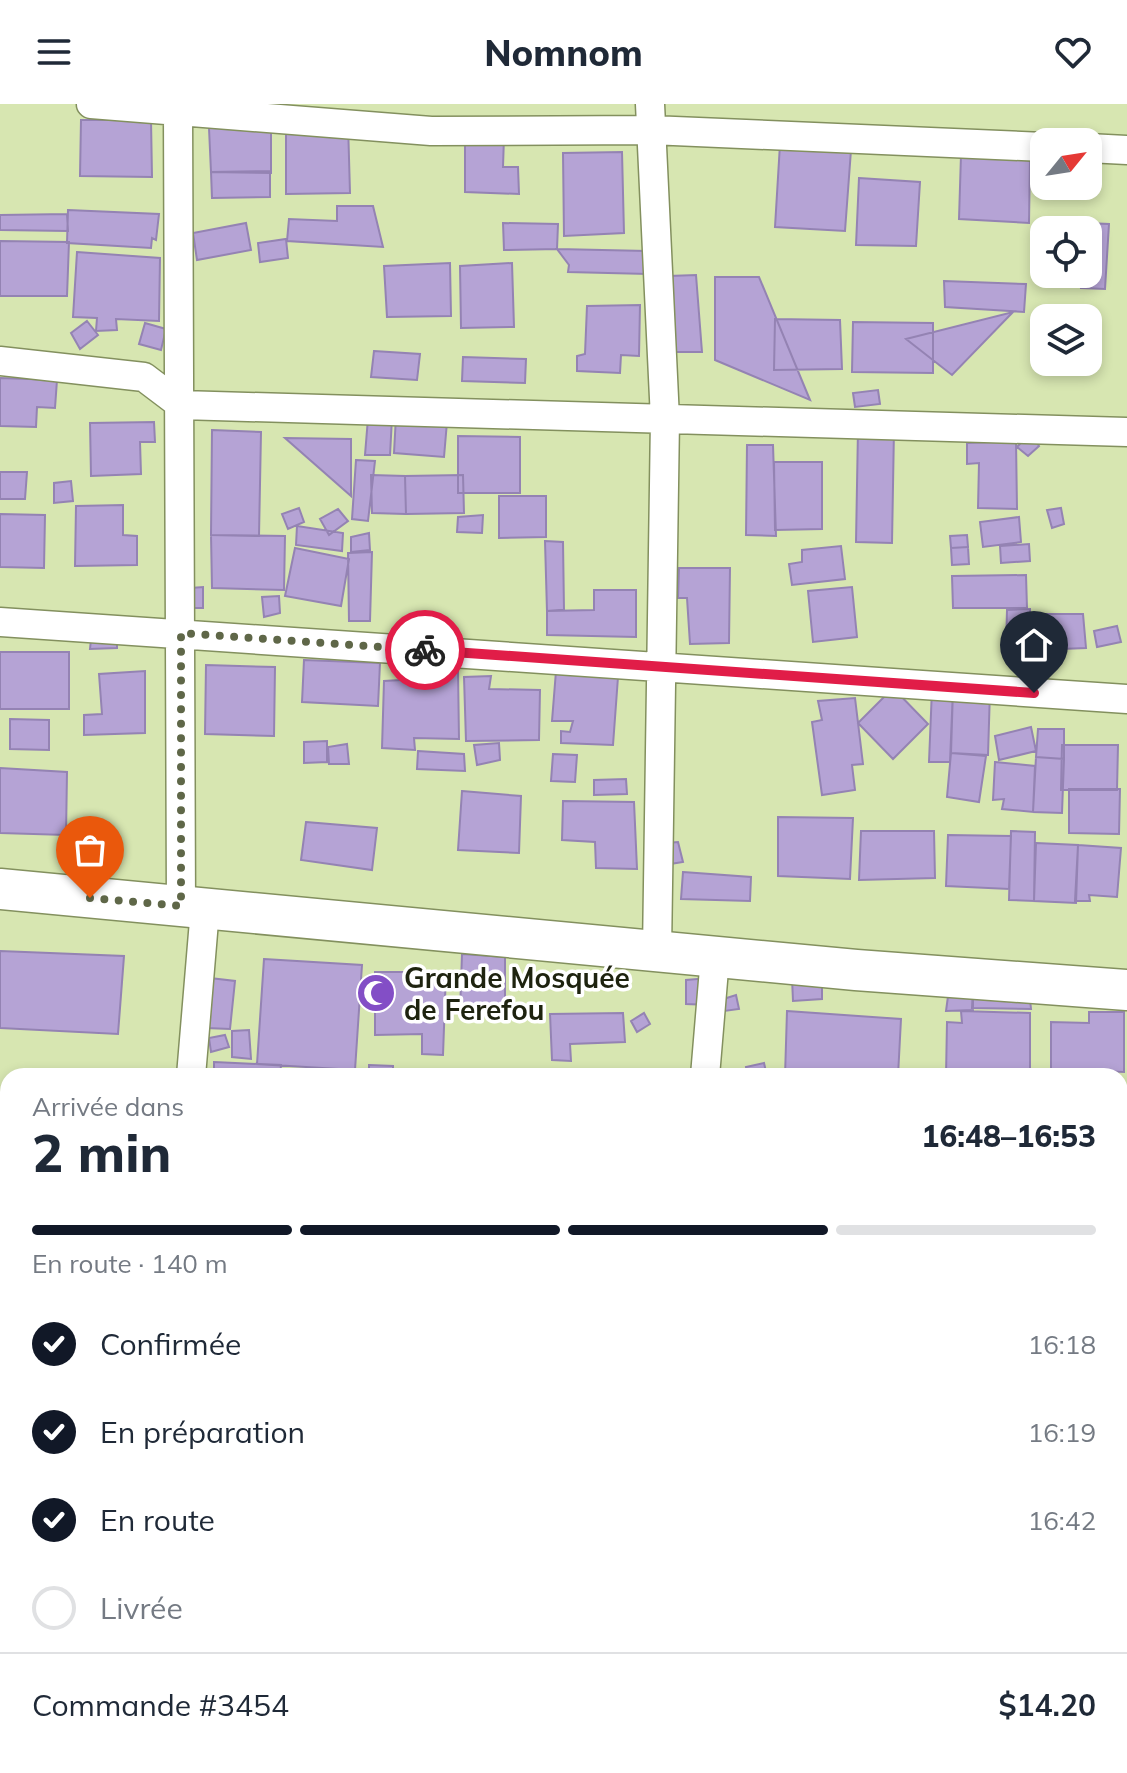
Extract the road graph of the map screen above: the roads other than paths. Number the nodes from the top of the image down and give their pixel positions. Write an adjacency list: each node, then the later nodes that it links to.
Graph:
1 (91, 104): 2 (street)
2 (178, 113): 3 (street); 8 (street)
3 (650, 117): 4 (street); 9 (street)
4 (1030, 146)
5 (1102, 149): 6 (street)
6 (1127, 150)
7 (0, 361): 8 (street)
8 (181, 405): 9 (street); 12 (street)
9 (665, 419): 10 (street); 13 (street)
10 (1127, 432)
11 (0, 622): 12 (street)
12 (181, 633): 13 (street); 16 (street)
13 (661, 667): 14 (street); 17 (street)
14 (1127, 699)
15 (0, 889): 16 (main road)
16 (193, 907): 17 (main road); 20 (street)
17 (657, 951): 18 (main road)
18 (715, 957): 19 (main road); 21 (street)
19 (1127, 990)
20 (191, 1068)
21 (706, 1068)

